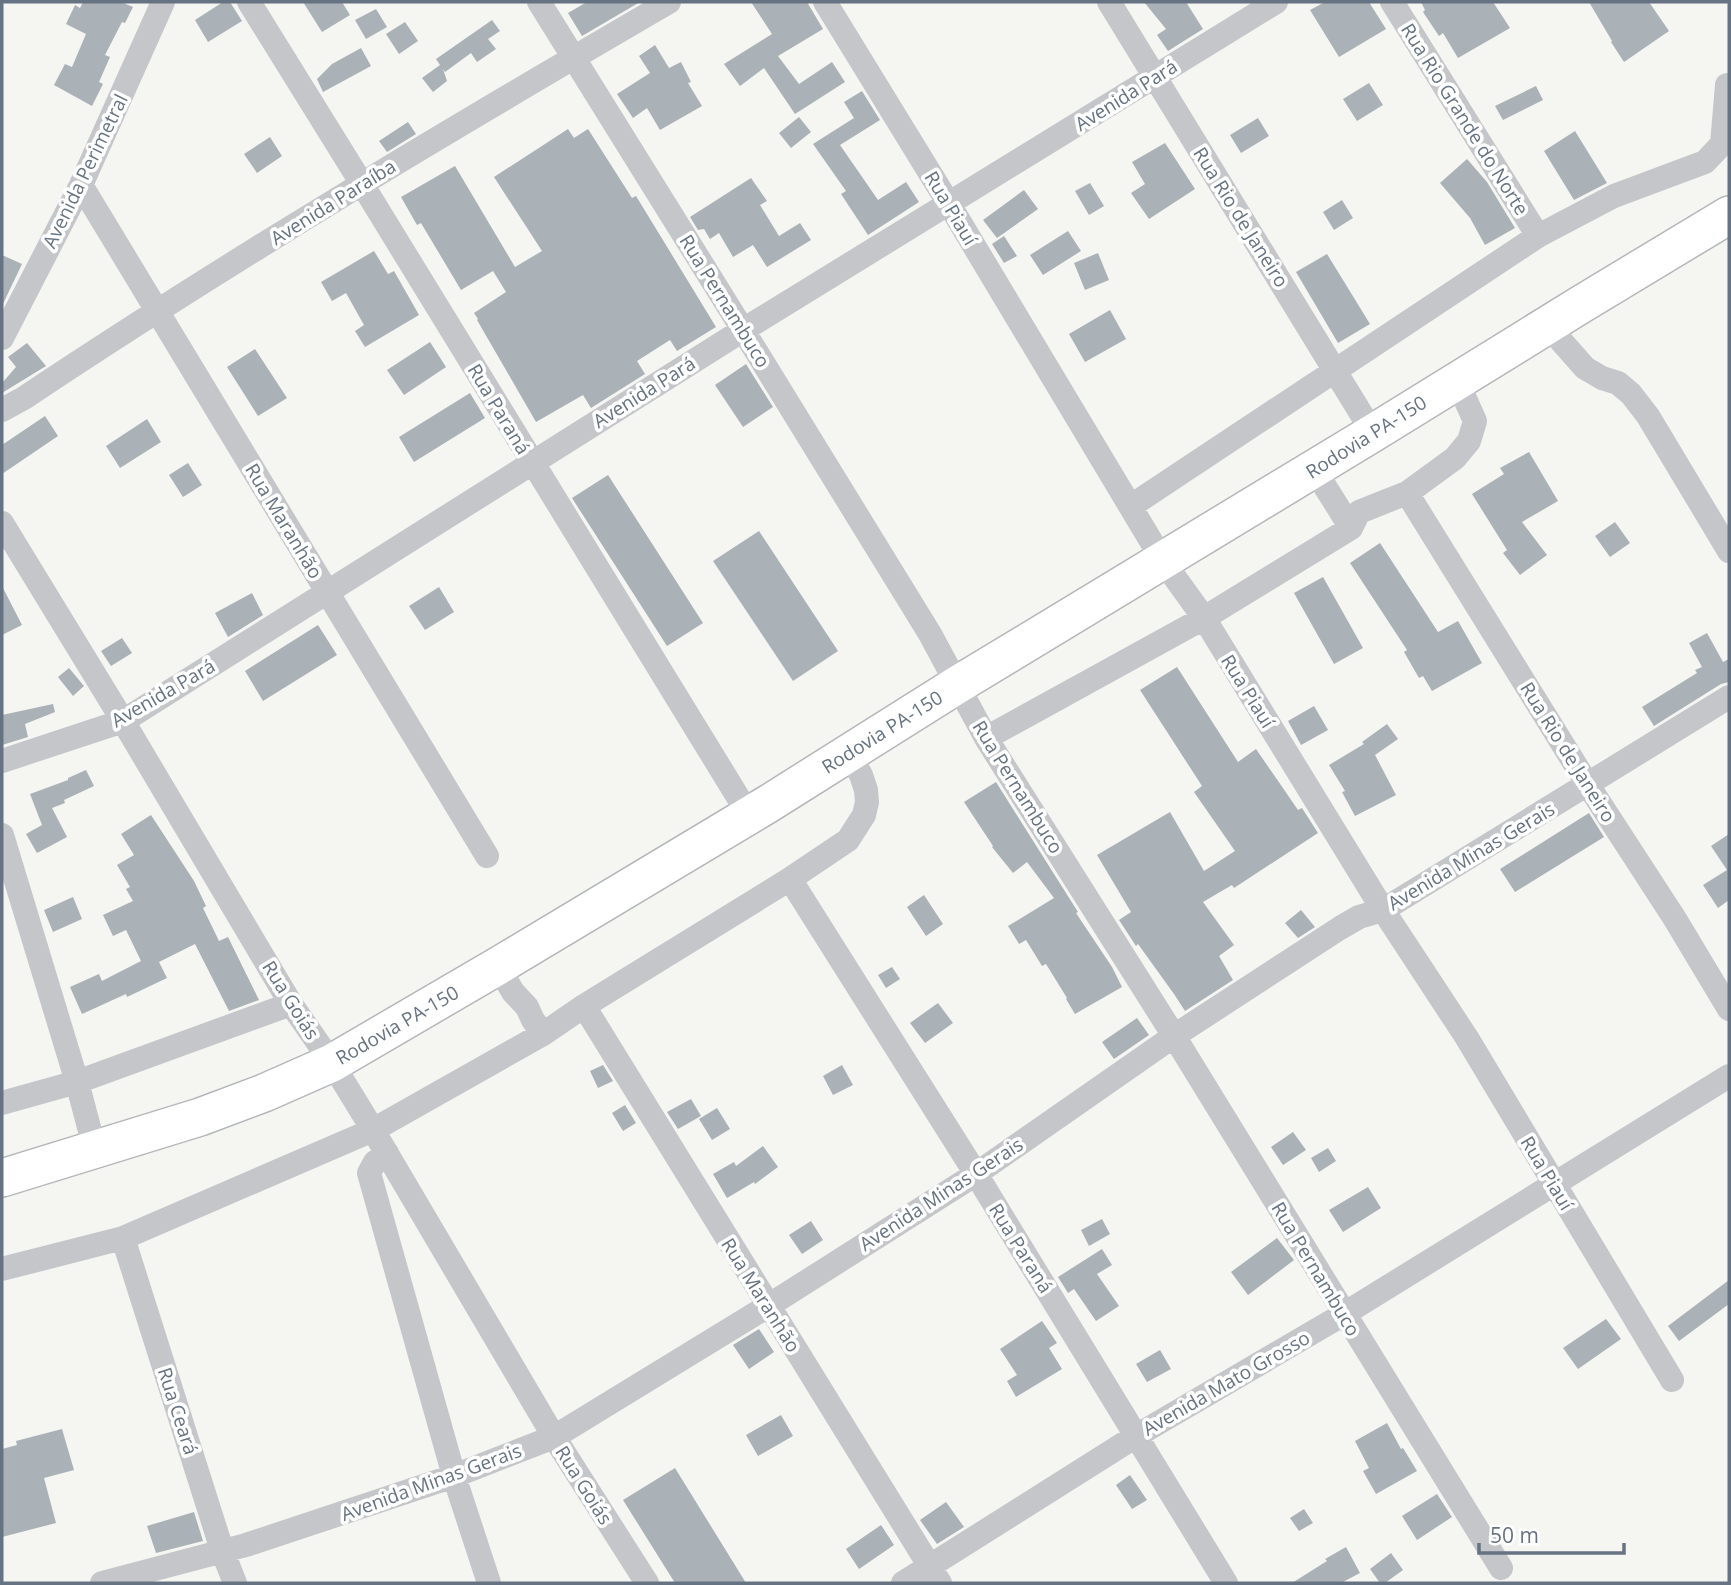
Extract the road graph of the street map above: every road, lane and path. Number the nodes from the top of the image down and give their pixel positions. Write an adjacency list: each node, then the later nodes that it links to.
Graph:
1 (163, 2): 13 (street, Avenida Perimetral)
2 (249, 2): 12 (street, Rua Paraná)
3 (539, 2): 9 (street, Rua Pernambuco)
4 (669, 2): 9 (street, Avenida Paraíba)
5 (825, 2): 14 (street, Rua Piauí)
6 (1109, 2): 10 (street, Rua Rio de Janeiro)
7 (1276, 2): 10 (street, Avenida Pará)
8 (1392, 2): 16 (street, Rua Rio Grande do Norte)
9 (573, 58): 12 (street, Avenida Paraíba); 19 (street, Rua Pernambuco)
10 (1155, 77): 14 (street, Avenida Pará); 21 (street, Rua Rio de Janeiro)
11 (1727, 85): 16 (street)
12 (362, 184): 17 (street, Avenida Paraíba); 25 (street, Rua Paraná)
13 (81, 185): 17 (street, Rua Maranhão); 20 (street, Avenida Perimetral)
14 (948, 204): 19 (street, Avenida Pará); 28 (street, Rua Piauí)
15 (1729, 215): 18 (highway, Rodovia PA-150)
16 (1538, 236): 21 (street)
17 (157, 312): 23 (street, Avenida Paraíba); 33 (street, Rua Maranhão)
18 (1547, 325): 22 (highway, Rodovia PA-150); 31 (street)
19 (743, 330): 25 (street, Avenida Pará); 35 (street, Rua Pernambuco)
20 (2, 338)
21 (1335, 370): 24 (street, Rua Rio de Janeiro); 28 (street)
22 (1457, 381): 24 (highway, Rodovia PA-150); 27 (street)
23 (2, 410)
24 (1373, 433): 26 (highway, Rodovia PA-150)
25 (531, 462): 33 (street, Avenida Pará); 42 (street, Rua Paraná)
26 (1314, 469): 30 (street); 32 (highway, Rodovia PA-150)
27 (1407, 493): 30 (street); 41 (street, Rua Rio de Janeiro)
28 (1130, 506): 32 (street, Rua Piauí)
29 (2, 523): 37 (street, Rua Goiás)
30 (1350, 528): 34 (street)
31 (1729, 551)
32 (1163, 561): 34 (street, Rua Piauí); 35 (highway, Rodovia PA-150)
33 (327, 592): 37 (street, Avenida Pará); 44 (street, Rua Maranhão)
34 (1204, 618): 38 (street); 46 (street, Rua Piauí)
35 (957, 685): 38 (street, Rua Pernambuco); 39 (highway, Rodovia PA-150)
36 (1729, 697): 41 (street, Avenida Minas Gerais)
37 (123, 721): 40 (street, Avenida Pará); 48 (street, Rua Goiás)
38 (986, 738): 52 (street, Rua Pernambuco)
39 (848, 753): 42 (highway, Rodovia PA-150); 45 (street)
40 (2, 761)
41 (1588, 785): 46 (street, Avenida Minas Gerais); 50 (street, Rua Rio de Janeiro)
42 (749, 816): 47 (highway, Rodovia PA-150)
43 (2, 835): 55 (street)
44 (487, 856)
45 (790, 879): 49 (street); 60 (street, Rua Paraná)
46 (1382, 910): 52 (street, Avenida Minas Gerais); 62 (street, Rua Piauí)
47 (498, 966): 51 (street); 53 (highway, Rodovia PA-150)
48 (291, 1004): 53 (street, Rua Goiás); 55 (street)
49 (584, 1006): 51 (street); 65 (street, Rua Maranhão)
50 (1729, 1009)
51 (543, 1034): 57 (street)
52 (1174, 1036): 60 (street, Avenida Minas Gerais); 66 (street, Rua Pernambuco)
53 (332, 1063): 57 (street, Rua Goiás); 58 (highway, Rodovia PA-150)
54 (1729, 1076): 62 (street, Avenida Mato Grosso)
55 (77, 1082): 56 (street); 58 (street)
56 (2, 1102)
57 (373, 1130): 59 (street, Rua Goiás); 63 (street)
58 (95, 1150): 61 (highway, Rodovia PA-150)
59 (387, 1153): 69 (street, Rua Goiás); 70 (street)
60 (976, 1174): 65 (street, Avenida Minas Gerais); 68 (street, Rua Paraná)
61 (2, 1178)
62 (1553, 1184): 66 (street, Avenida Mato Grosso); 67 (street, Rua Piauí)
63 (123, 1238): 64 (street); 71 (street, Rua Ceará)
64 (2, 1269)
65 (768, 1306): 69 (street, Avenida Minas Gerais); 73 (street, Rua Maranhão)
66 (1344, 1314): 68 (street, Avenida Mato Grosso); 72 (street, Rua Pernambuco)
67 (1672, 1380)
68 (1136, 1436): 73 (street, Avenida Mato Grosso); 79 (street, Rua Paraná)
69 (554, 1437): 70 (street, Avenida Minas Gerais); 77 (street, Rua Goiás)
70 (454, 1476): 71 (street, Avenida Minas Gerais); 76 (street)
71 (222, 1550): 74 (street, Avenida Minas Gerais); 75 (street, Rua Ceará)
72 (1501, 1569)
73 (935, 1575): 78 (street, Avenida Mato Grosso)
74 (102, 1583)
75 (235, 1583)
76 (489, 1583)
77 (647, 1583)
78 (903, 1583)
79 (1226, 1583)

